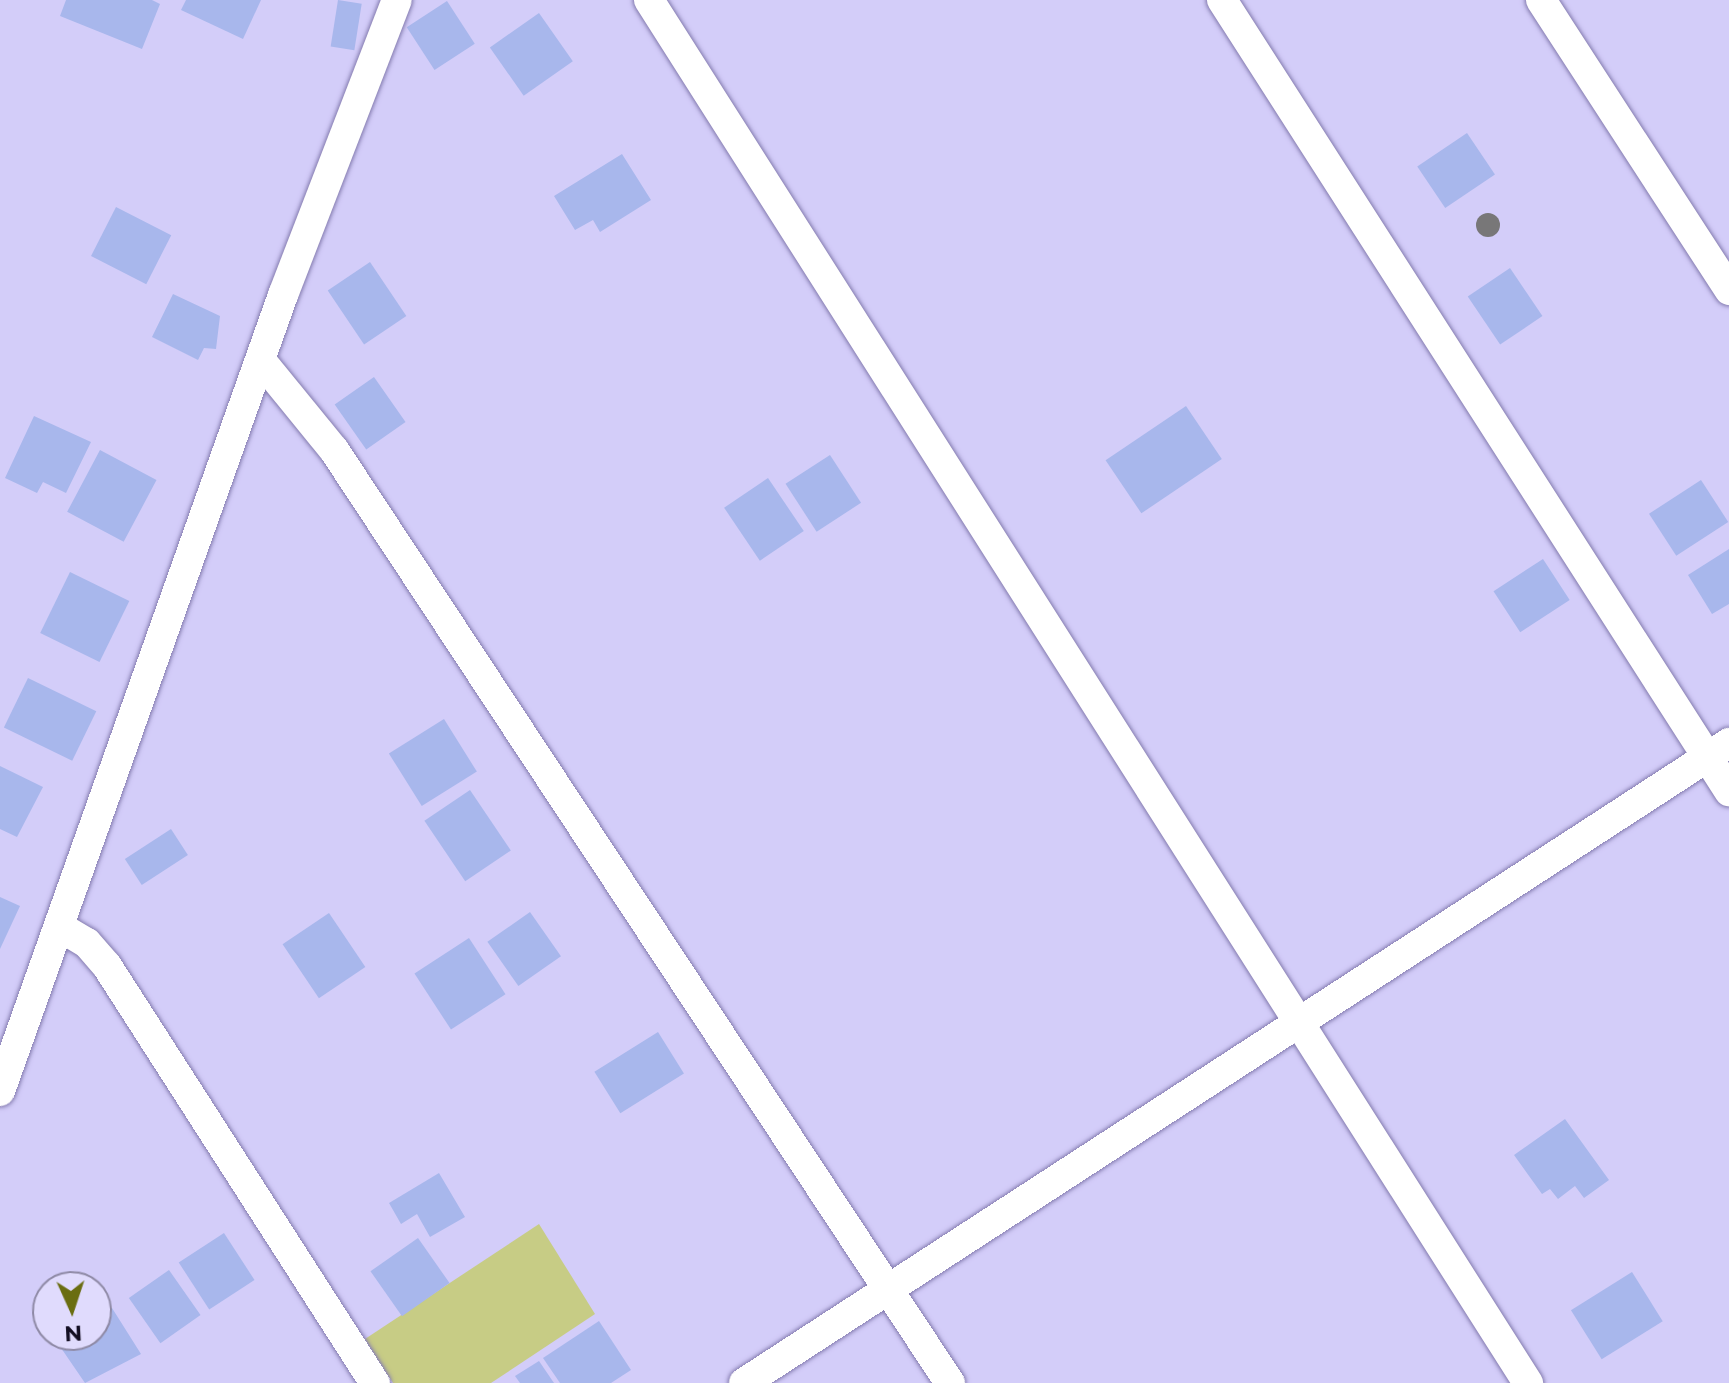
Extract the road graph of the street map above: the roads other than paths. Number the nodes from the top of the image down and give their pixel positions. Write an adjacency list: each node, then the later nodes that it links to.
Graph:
1 (397, 0): 6 (street)
2 (649, 0): 10 (street)
3 (1222, 0): 7 (street)
4 (1541, 0): 5 (street)
5 (1729, 290)
6 (263, 363): 9 (street); 12 (street)
7 (1718, 750): 8 (street); 10 (street)
8 (1729, 791)
9 (60, 927): 11 (street); 13 (street)
10 (1296, 1020): 12 (street); 16 (street)
11 (0, 1091)
12 (889, 1287): 14 (street); 15 (street)
13 (375, 1383)
14 (744, 1383)
15 (950, 1383)
16 (1528, 1383)

